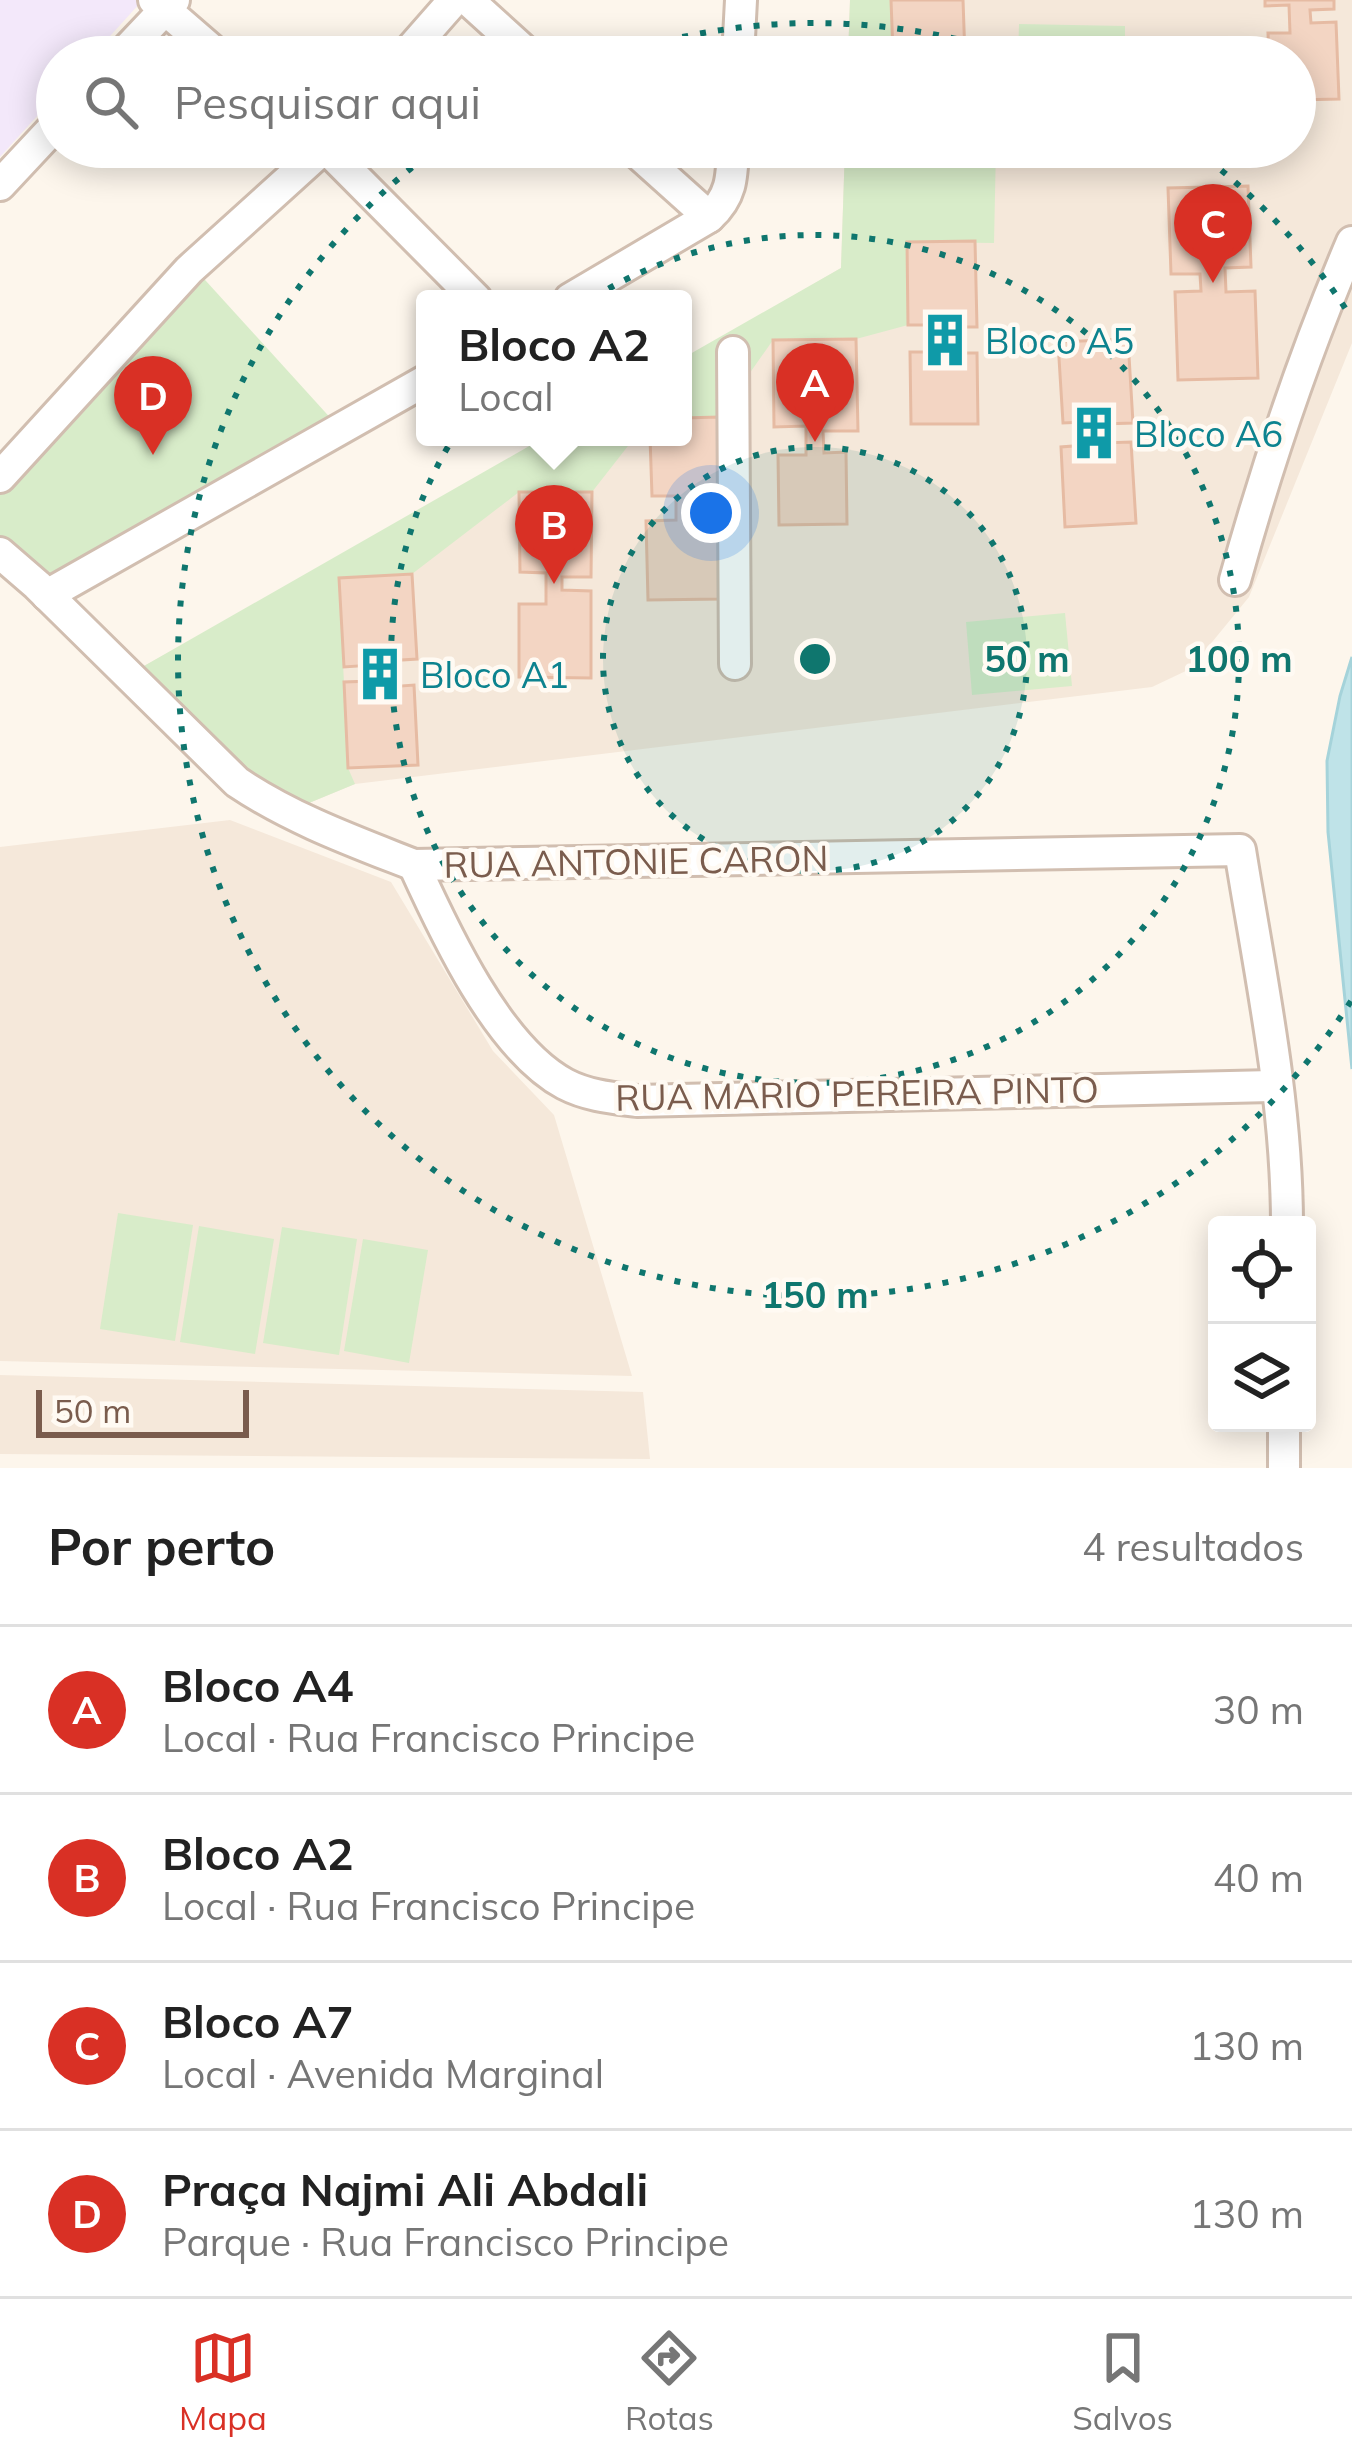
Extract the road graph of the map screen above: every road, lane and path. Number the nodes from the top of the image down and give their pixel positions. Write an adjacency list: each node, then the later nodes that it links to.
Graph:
1 (454, 0): 7 (street)
2 (468, 0): 8 (street)
3 (741, 0): 9 (street)
4 (164, 3): 5 (street); 6 (street)
5 (138, 36)
6 (198, 36)
7 (422, 36)
8 (508, 36)
9 (739, 36)
10 (36, 146): 15 (street)
11 (302, 168): 22 (street)
12 (346, 168): 18 (street)
13 (654, 168): 16 (street)
14 (732, 168): 16 (street)
15 (0, 185)
16 (709, 218): 19 (street)
17 (1352, 242): 24 (street)
18 (467, 290)
19 (585, 290)
20 (733, 352): 26 (street)
21 (416, 386): 25 (street)
22 (0, 477)
23 (0, 553): 25 (street, RUA ANTONIE CARON)
24 (1235, 580)
25 (47, 596): 27 (street, RUA ANTONIE CARON)
26 (735, 664)
27 (414, 866): 28 (street, RUA MARIO PEREIRA PINTO); 28 (street, RUA ANTONIE CARON)
28 (1277, 1086): 29 (street)
29 (1287, 1216)
30 (1284, 1432): 31 (street)
31 (1284, 1468)

